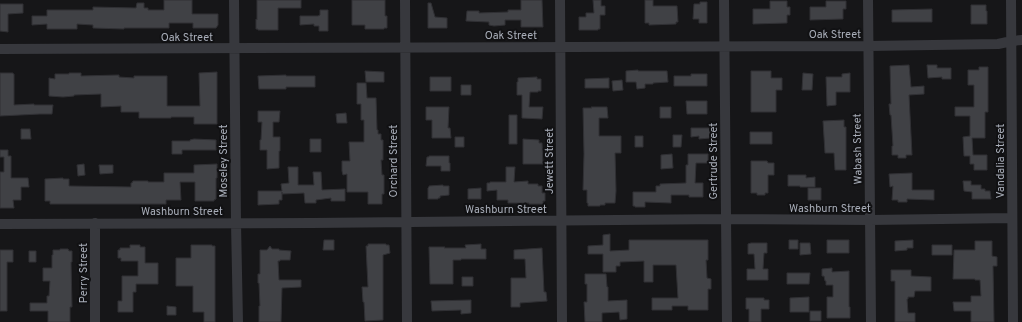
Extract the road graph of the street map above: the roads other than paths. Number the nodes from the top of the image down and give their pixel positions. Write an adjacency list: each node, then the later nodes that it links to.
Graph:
1 (234, 0): 11 (street, Moseley Street)
2 (405, 0): 12 (street, Orchard Street)
3 (560, 0): 10 (street, Jewett Street)
4 (724, 0): 8 (street, Gertrude Street)
5 (868, 0): 9 (street, Wabash Street)
6 (1011, 0): 7 (street, Vandalia Street)
7 (1017, 40): 9 (street, Oak Street); 14 (street, Vandalia Street)
8 (725, 46): 9 (street, Oak Street); 10 (street, Oak Street); 16 (street, Gertrude Street)
9 (868, 46): 18 (street, Wabash Street)
10 (561, 47): 12 (street, Oak Street); 17 (street, Jewett Street)
11 (235, 48): 12 (street, Oak Street); 13 (street, Oak Street); 21 (street, Moseley Street)
12 (404, 48): 19 (street, Orchard Street)
13 (0, 49)
14 (1017, 182): 15 (street, Vandalia Street)
15 (1012, 218): 18 (street, Washburn Street); 29 (street, Vandalia Street)
16 (726, 219): 17 (street, Washburn Street); 18 (street, Washburn Street); 27 (street, Gertrude Street)
17 (562, 220): 19 (street, Washburn Street); 26 (street, Jewett Street)
18 (870, 220): 28 (street, Wabash Street)
19 (406, 222): 21 (street, Washburn Street); 25 (street, Orchard Street)
20 (95, 223): 21 (street, Washburn Street); 22 (street, Washburn Street); 23 (street, Perry Street)
21 (236, 223): 24 (street, Moseley Street)
22 (0, 224)
23 (95, 322)
24 (238, 322)
25 (407, 322)
26 (562, 322)
27 (727, 322)
28 (871, 322)
29 (1013, 322)

